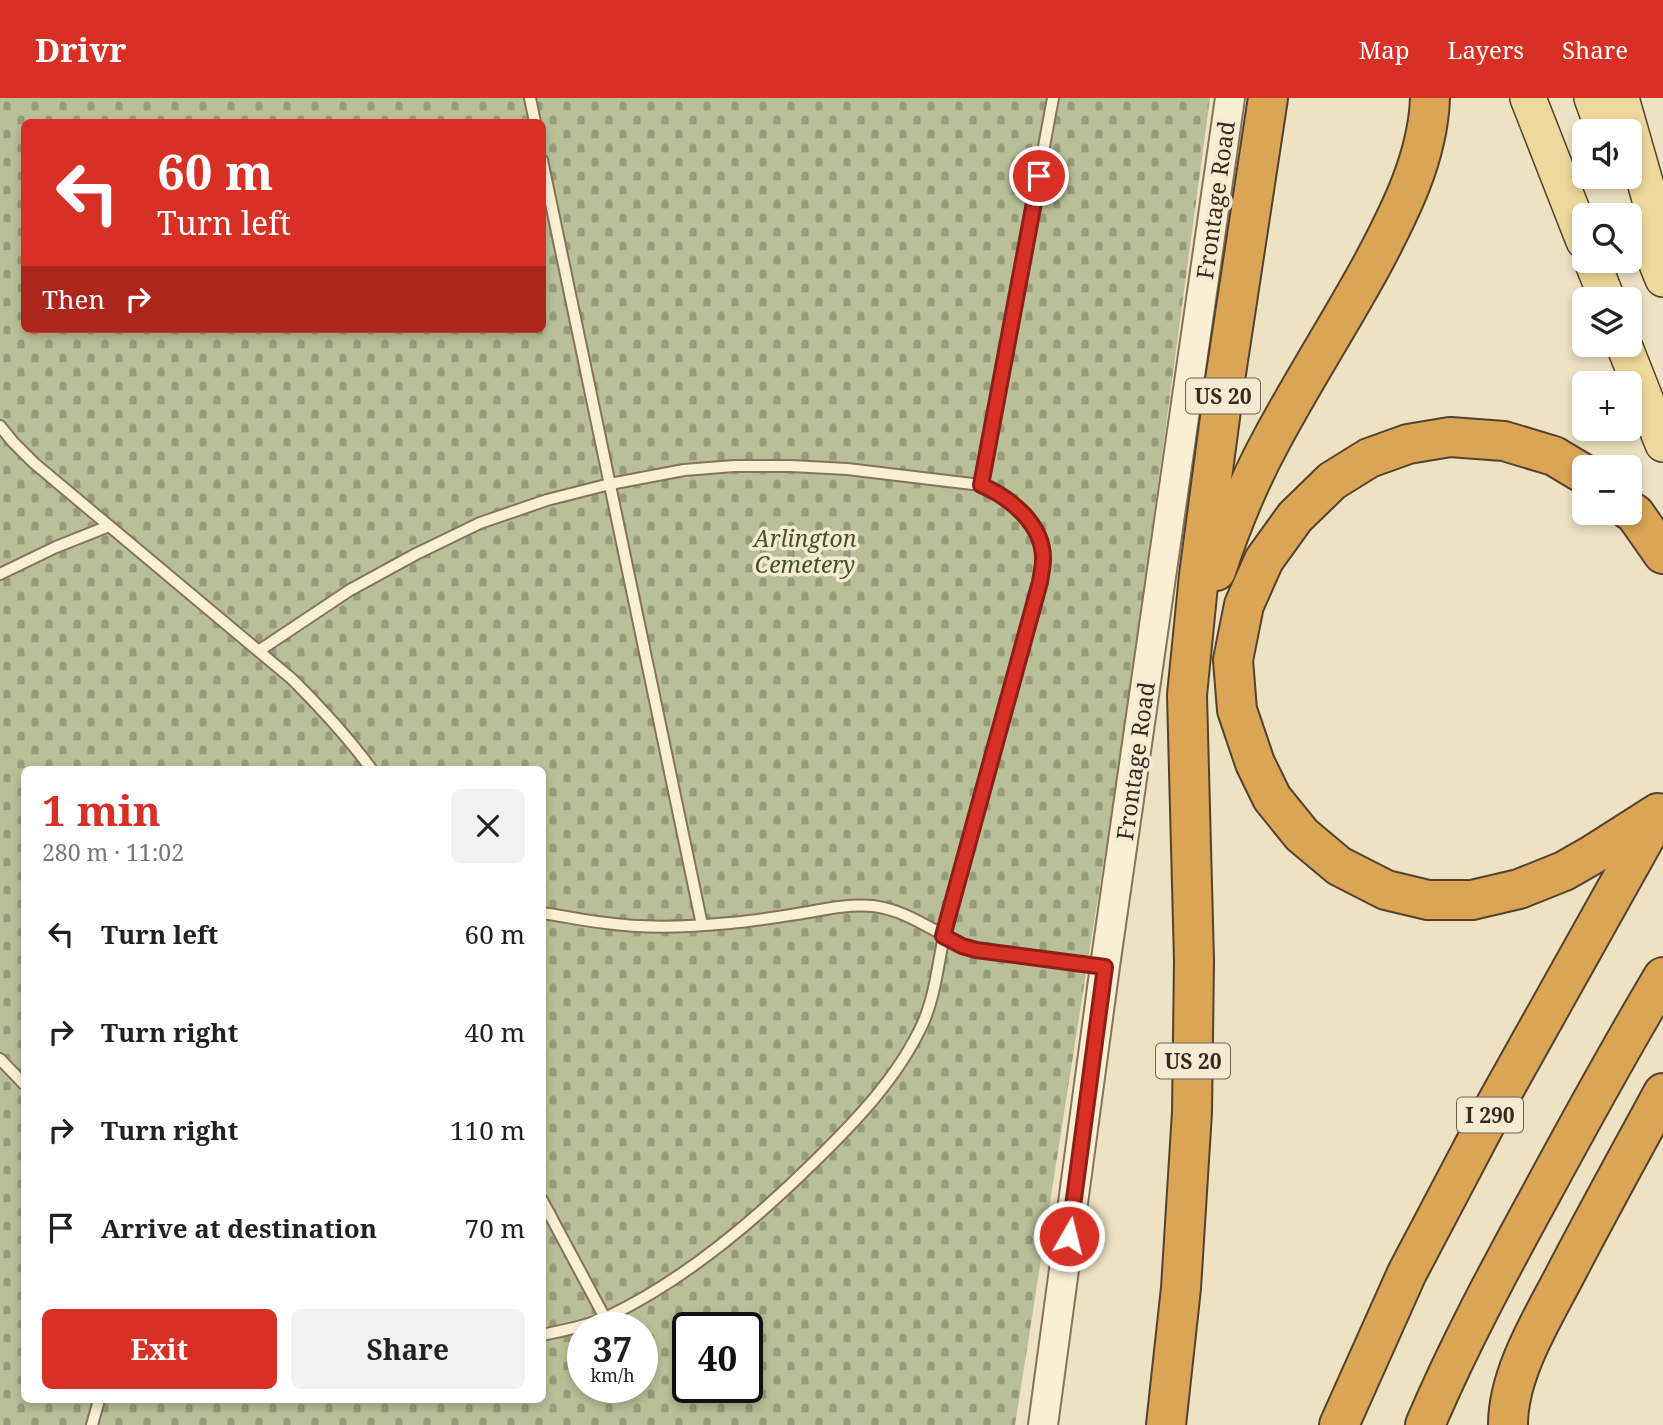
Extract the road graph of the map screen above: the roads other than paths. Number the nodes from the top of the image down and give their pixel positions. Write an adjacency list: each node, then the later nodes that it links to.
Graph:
1 (530, 98): 9 (lane)
2 (1053, 98): 21 (lane)
3 (1230, 98): 33 (street, Frontage Road)
4 (1268, 98): 27 (highway, US 20)
5 (1430, 98): 27 (highway)
6 (1528, 98): 13 (main road)
7 (1592, 98): 10 (main road)
8 (1621, 98): 14 (main road)
9 (534, 119)
10 (1600, 119)
11 (546, 179): 20 (lane)
12 (1627, 189): 15 (main road)
13 (1572, 210)
14 (1663, 245)
15 (1663, 279)
16 (1629, 357): 18 (main road)
17 (0, 426): 23 (lane)
18 (1663, 444)
19 (1572, 467): 29 (highway)
20 (610, 484): 21 (lane); 26 (lane); 31 (lane)
21 (981, 485): 32 (lane)
22 (1642, 524): 24 (highway)
23 (109, 526): 25 (lane); 26 (lane)
24 (1663, 554)
25 (0, 574)
26 (260, 650): 28 (lane)
27 (1187, 695): 46 (highway, US 20)
28 (369, 766)
29 (1661, 810): 47 (highway, I 290)
30 (546, 914): 31 (lane)
31 (702, 925): 32 (lane)
32 (943, 936): 33 (lane); 40 (lane)
33 (1105, 967): 45 (street, Frontage Road)
34 (1663, 977): 48 (highway)
35 (0, 1059): 36 (lane)
36 (21, 1081)
37 (1663, 1093): 49 (highway)
38 (546, 1207): 39 (lane)
39 (602, 1312)
40 (617, 1312)
41 (567, 1329): 42 (lane)
42 (546, 1334)
43 (98, 1403): 44 (lane)
44 (92, 1425)
45 (1043, 1425)
46 (1166, 1425)
47 (1339, 1425)
48 (1425, 1425)
49 (1508, 1425)

